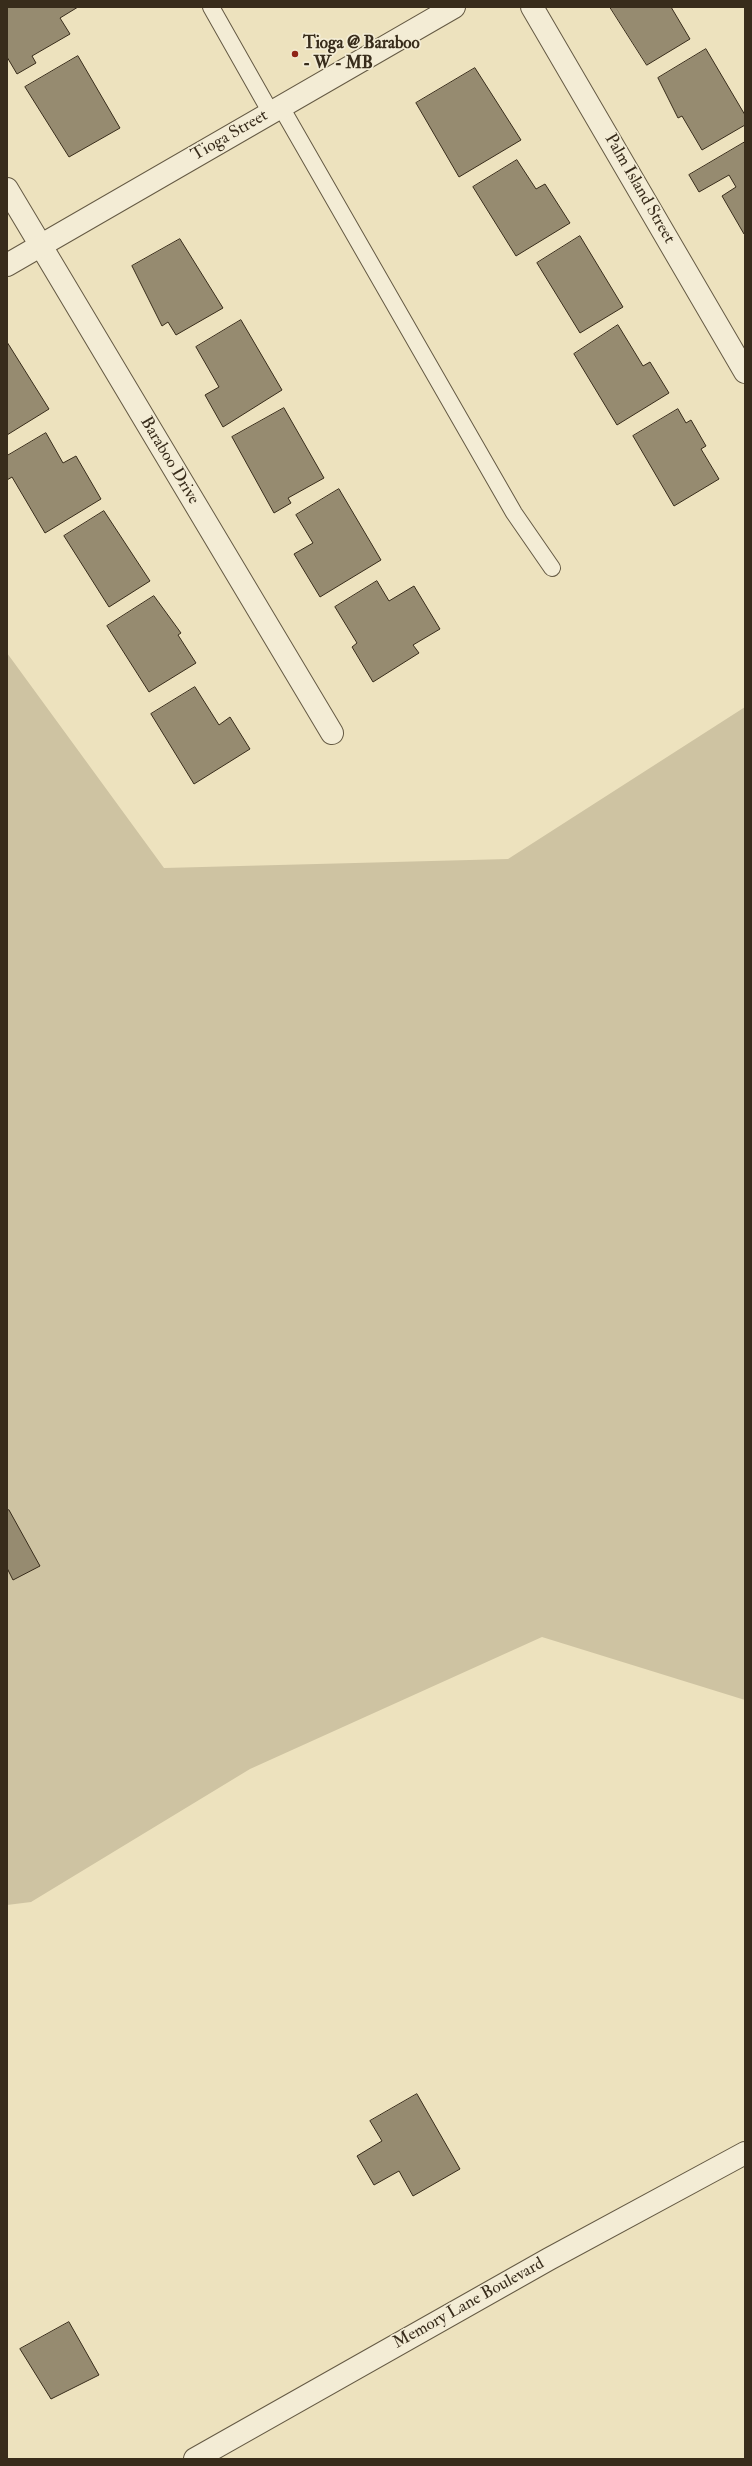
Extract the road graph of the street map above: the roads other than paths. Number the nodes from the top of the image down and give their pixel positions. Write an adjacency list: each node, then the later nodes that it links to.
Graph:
1 (212, 7): 4 (lane)
2 (454, 7): 4 (street, Tioga Street)
3 (532, 7): 8 (street, Palm Island Street)
4 (276, 110): 6 (street, Tioga Street); 9 (lane)
5 (7, 189): 6 (street, Baraboo Drive)
6 (40, 245): 7 (street, Tioga Street); 10 (street, Baraboo Drive)
7 (7, 266)
8 (745, 372)
9 (552, 568)
10 (332, 733)
11 (745, 2153): 12 (street, Memory Lane Boulevard)
12 (195, 2459)

